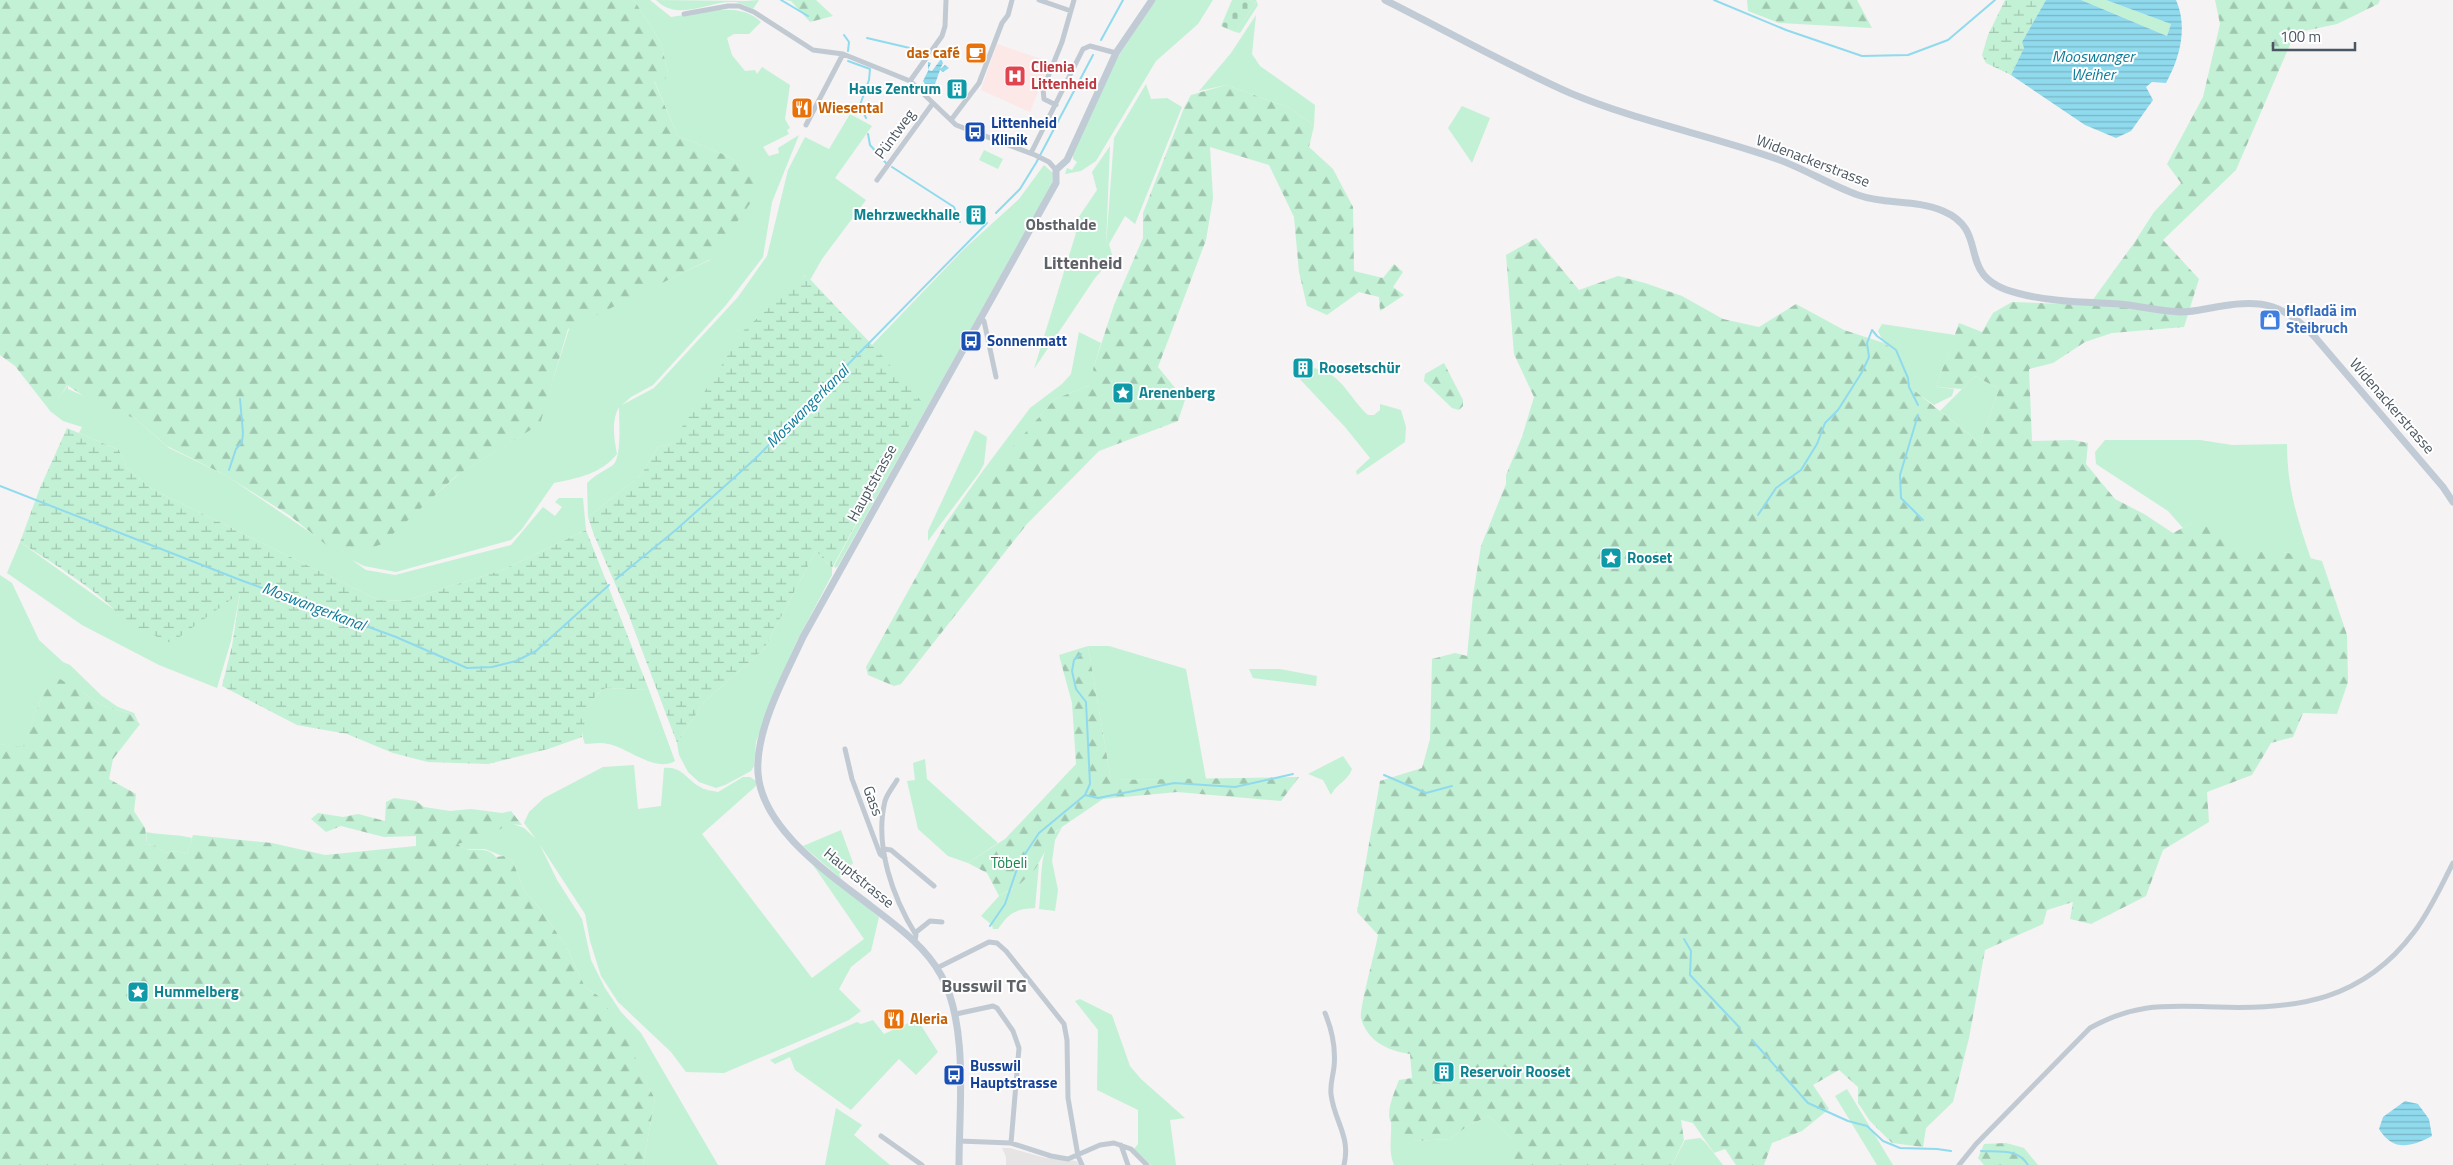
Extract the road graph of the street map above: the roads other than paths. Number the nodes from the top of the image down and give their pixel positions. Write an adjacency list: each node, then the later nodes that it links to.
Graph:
1 (946, 0): 11 (street)
2 (1014, 0): 14 (street)
3 (1039, 0): 7 (street)
4 (1074, 0): 7 (street)
5 (1152, 0): 9 (street)
6 (1386, 0): 21 (street, Widenackerstrasse)
7 (1070, 11): 13 (street)
8 (684, 14): 10 (street)
9 (1116, 53): 13 (street); 17 (street)
10 (843, 54): 11 (street); 15 (street)
11 (910, 81): 12 (street)
12 (933, 103): 14 (street); 18 (street, Püntweg)
13 (1056, 105): 16 (street)
14 (951, 120): 16 (street)
15 (806, 125)
16 (1033, 154): 17 (street)
17 (1056, 170): 19 (street, Hauptstrasse)
18 (877, 180)
19 (980, 318): 20 (street); 29 (street, Hauptstrasse)
20 (996, 376)
21 (2453, 502)
22 (845, 749): 25 (street, Gass)
23 (897, 780): 24 (street)
24 (884, 849): 25 (street); 27 (street)
25 (885, 858): 29 (street)
26 (2453, 863): 44 (street)
27 (934, 886)
28 (942, 922): 29 (street)
29 (915, 937): 30 (street, Hauptstrasse)
30 (937, 968): 31 (street, Hauptstrasse); 37 (street)
31 (956, 1014): 34 (street, Hauptstrasse); 35 (street)
32 (1325, 1014): 43 (street)
33 (881, 1136): 38 (street)
34 (959, 1141): 35 (street); 39 (street, Hauptstrasse)
35 (1011, 1143): 37 (street)
36 (1121, 1145): 37 (street); 41 (street); 42 (street)
37 (1078, 1156): 40 (street)
38 (922, 1165)
39 (959, 1165)
40 (1082, 1165)
41 (1128, 1165)
42 (1147, 1165)
43 (1344, 1165)
44 (1959, 1165)

